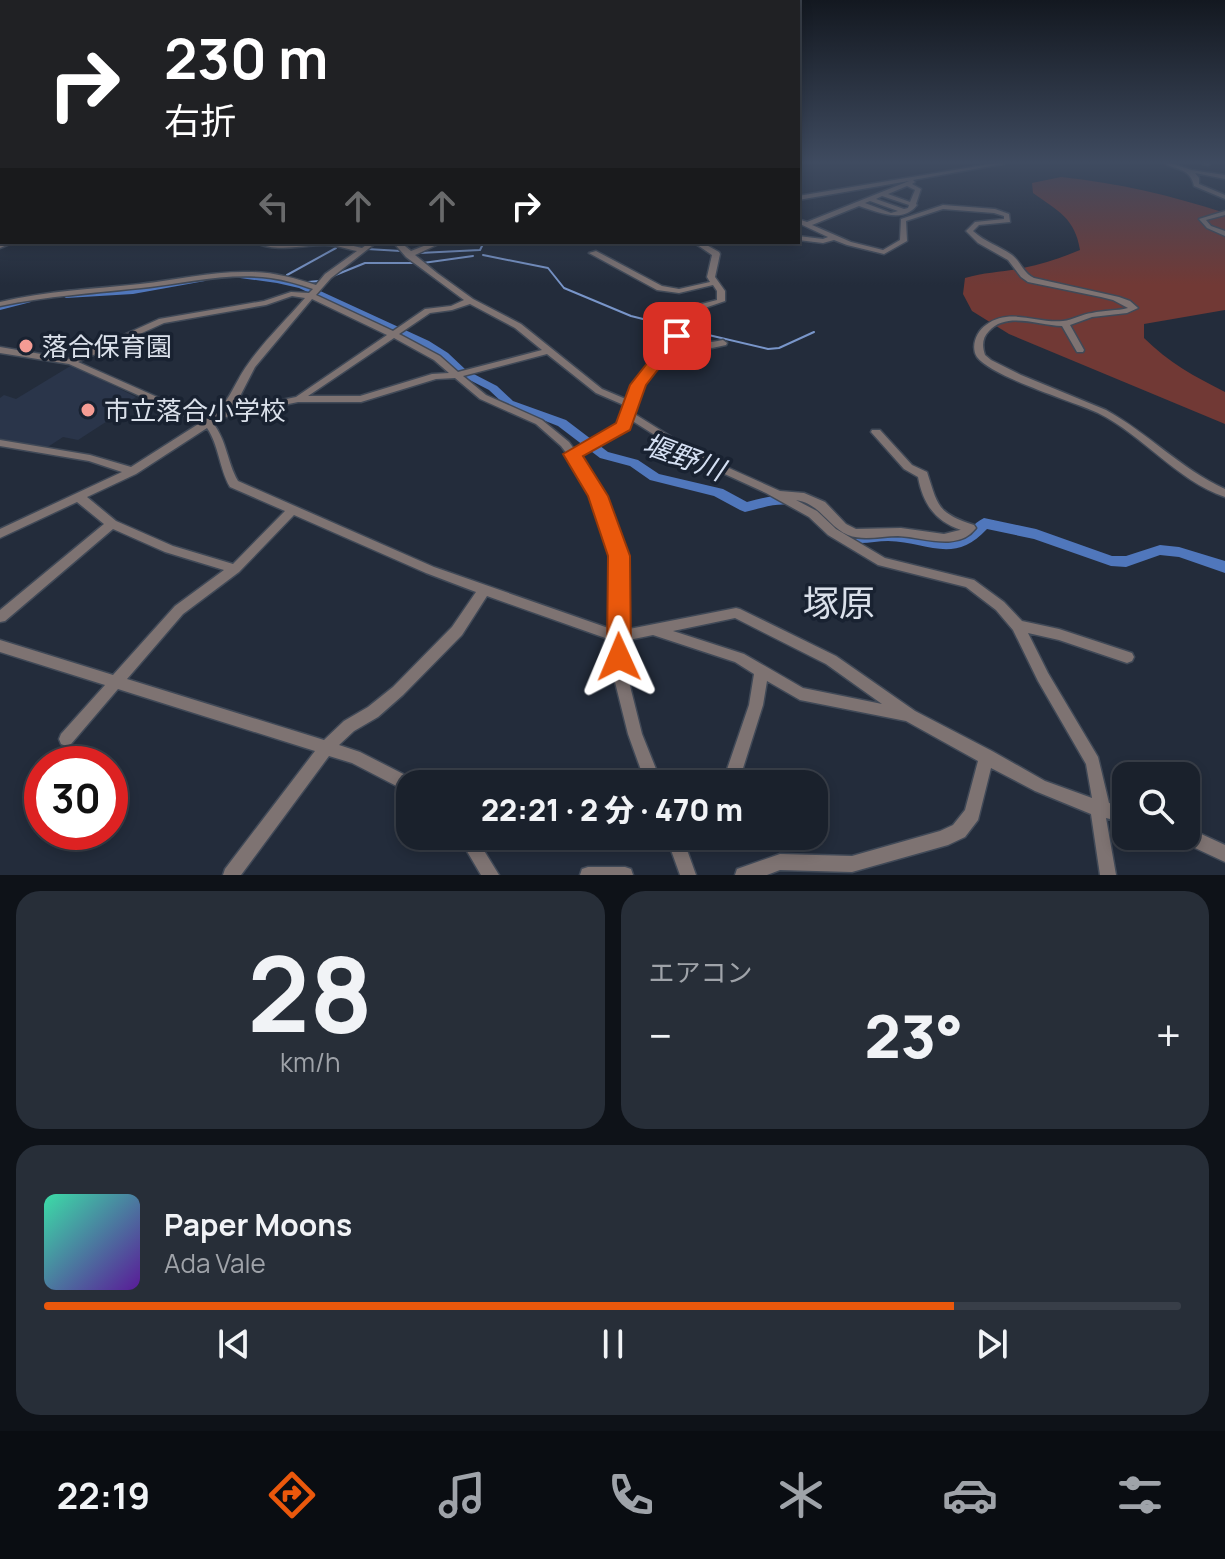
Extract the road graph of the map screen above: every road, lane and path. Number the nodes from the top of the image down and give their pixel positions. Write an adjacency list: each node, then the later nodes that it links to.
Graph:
1 (856, 204): 9 (street)
2 (860, 204): 6 (street)
3 (884, 204): 6 (street)
4 (911, 204): 5 (street)
5 (914, 205): 6 (street)
6 (902, 210)
7 (1225, 213): 10 (street)
8 (800, 222): 9 (street)
9 (806, 225): 12 (street)
10 (1225, 234)
11 (800, 238): 12 (street)
12 (833, 238): 27 (street)
13 (263, 244): 14 (street)
14 (322, 244)
15 (331, 244): 20 (street)
16 (371, 244): 20 (street)
17 (398, 244): 22 (street)
18 (435, 244): 22 (street)
19 (699, 244): 23 (street)
20 (363, 250): 24 (street)
21 (593, 253): 23 (street)
22 (409, 255): 25 (street)
23 (714, 283): 29 (street)
24 (314, 292): 26 (street); 28 (street); 34 (street); 38 (street)
25 (470, 301): 28 (street); 33 (street)
26 (0, 304)
27 (1065, 324): 32 (street); 43 (street)
28 (397, 332): 35 (street); 36 (street)
29 (677, 336): 30 (street); 37 (street)
30 (723, 343)
31 (0, 350): 34 (street)
32 (1080, 350)
33 (547, 351): 35 (street); 37 (street)
34 (71, 362): 38 (street)
35 (456, 375): 36 (street); 41 (street)
36 (298, 399): 38 (street)
37 (629, 410): 41 (street); 46 (street)
38 (213, 420): 42 (street); 45 (street)
39 (876, 432): 46 (street)
40 (0, 443): 42 (street)
41 (572, 454): 54 (street)
42 (132, 471): 44 (street)
43 (1225, 493)
44 (79, 497): 47 (street); 48 (street)
45 (291, 511): 49 (street); 50 (street)
46 (821, 513): 52 (street)
47 (112, 524): 49 (street); 51 (street)
48 (0, 534)
49 (235, 569): 58 (street)
50 (485, 589): 54 (street); 61 (street)
51 (0, 617)
52 (1018, 626): 56 (street); 66 (street)
53 (654, 630): 54 (street); 57 (street); 59 (street)
54 (617, 637): 63 (street)
55 (0, 646): 58 (street)
56 (1127, 657)
57 (761, 673): 59 (street); 64 (street)
58 (116, 682): 60 (street); 61 (street)
59 (910, 716): 62 (street)
60 (66, 739)
61 (327, 747): 65 (street); 72 (street)
62 (987, 756): 66 (street); 77 (street)
63 (649, 770)
64 (735, 770)
65 (396, 776)
66 (1102, 807): 67 (street); 78 (street)
67 (1112, 810)
68 (1200, 842): 71 (street)
69 (475, 850): 73 (street)
70 (682, 850): 76 (street)
71 (1225, 854)
72 (231, 875)
73 (491, 875)
74 (588, 875): 75 (street)
75 (625, 875)
76 (688, 875)
77 (743, 875)
78 (1108, 875)

